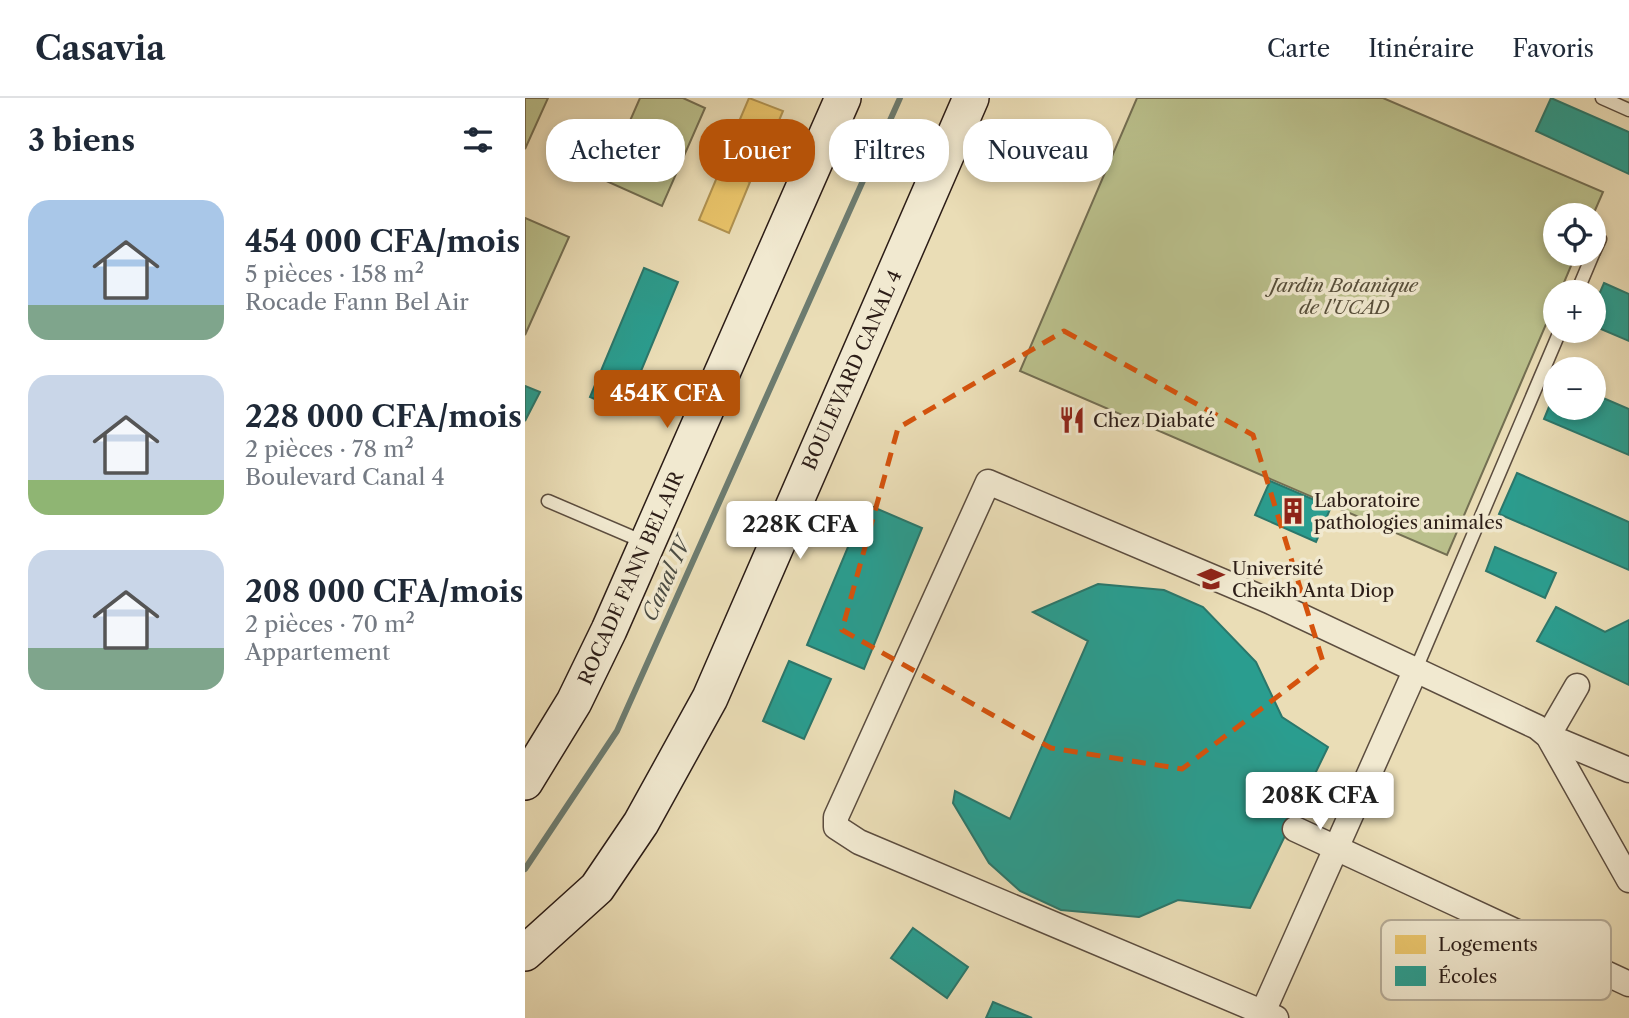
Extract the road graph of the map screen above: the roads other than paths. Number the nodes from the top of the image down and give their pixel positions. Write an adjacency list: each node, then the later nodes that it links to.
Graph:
1 (843, 98): 7 (main road, ROCADE FANN BEL AIR)
2 (971, 98): 17 (main road, BOULEVARD CANAL 4)
3 (1602, 98): 4 (lane)
4 (1629, 110)
5 (1555, 343): 8 (lane)
6 (548, 501): 7 (lane)
7 (647, 544): 12 (main road, ROCADE FANN BEL AIR)
8 (1416, 669): 10 (street); 14 (street); 20 (street)
9 (1577, 686): 10 (street)
10 (1548, 736): 11 (street); 15 (street)
11 (1629, 770)
12 (525, 782)
13 (1295, 830): 14 (street)
14 (1338, 847): 16 (street); 20 (street)
15 (1629, 880)
16 (1493, 920)
17 (525, 953)
18 (1611, 976): 19 (street)
19 (1629, 984)
20 (1269, 1015)

